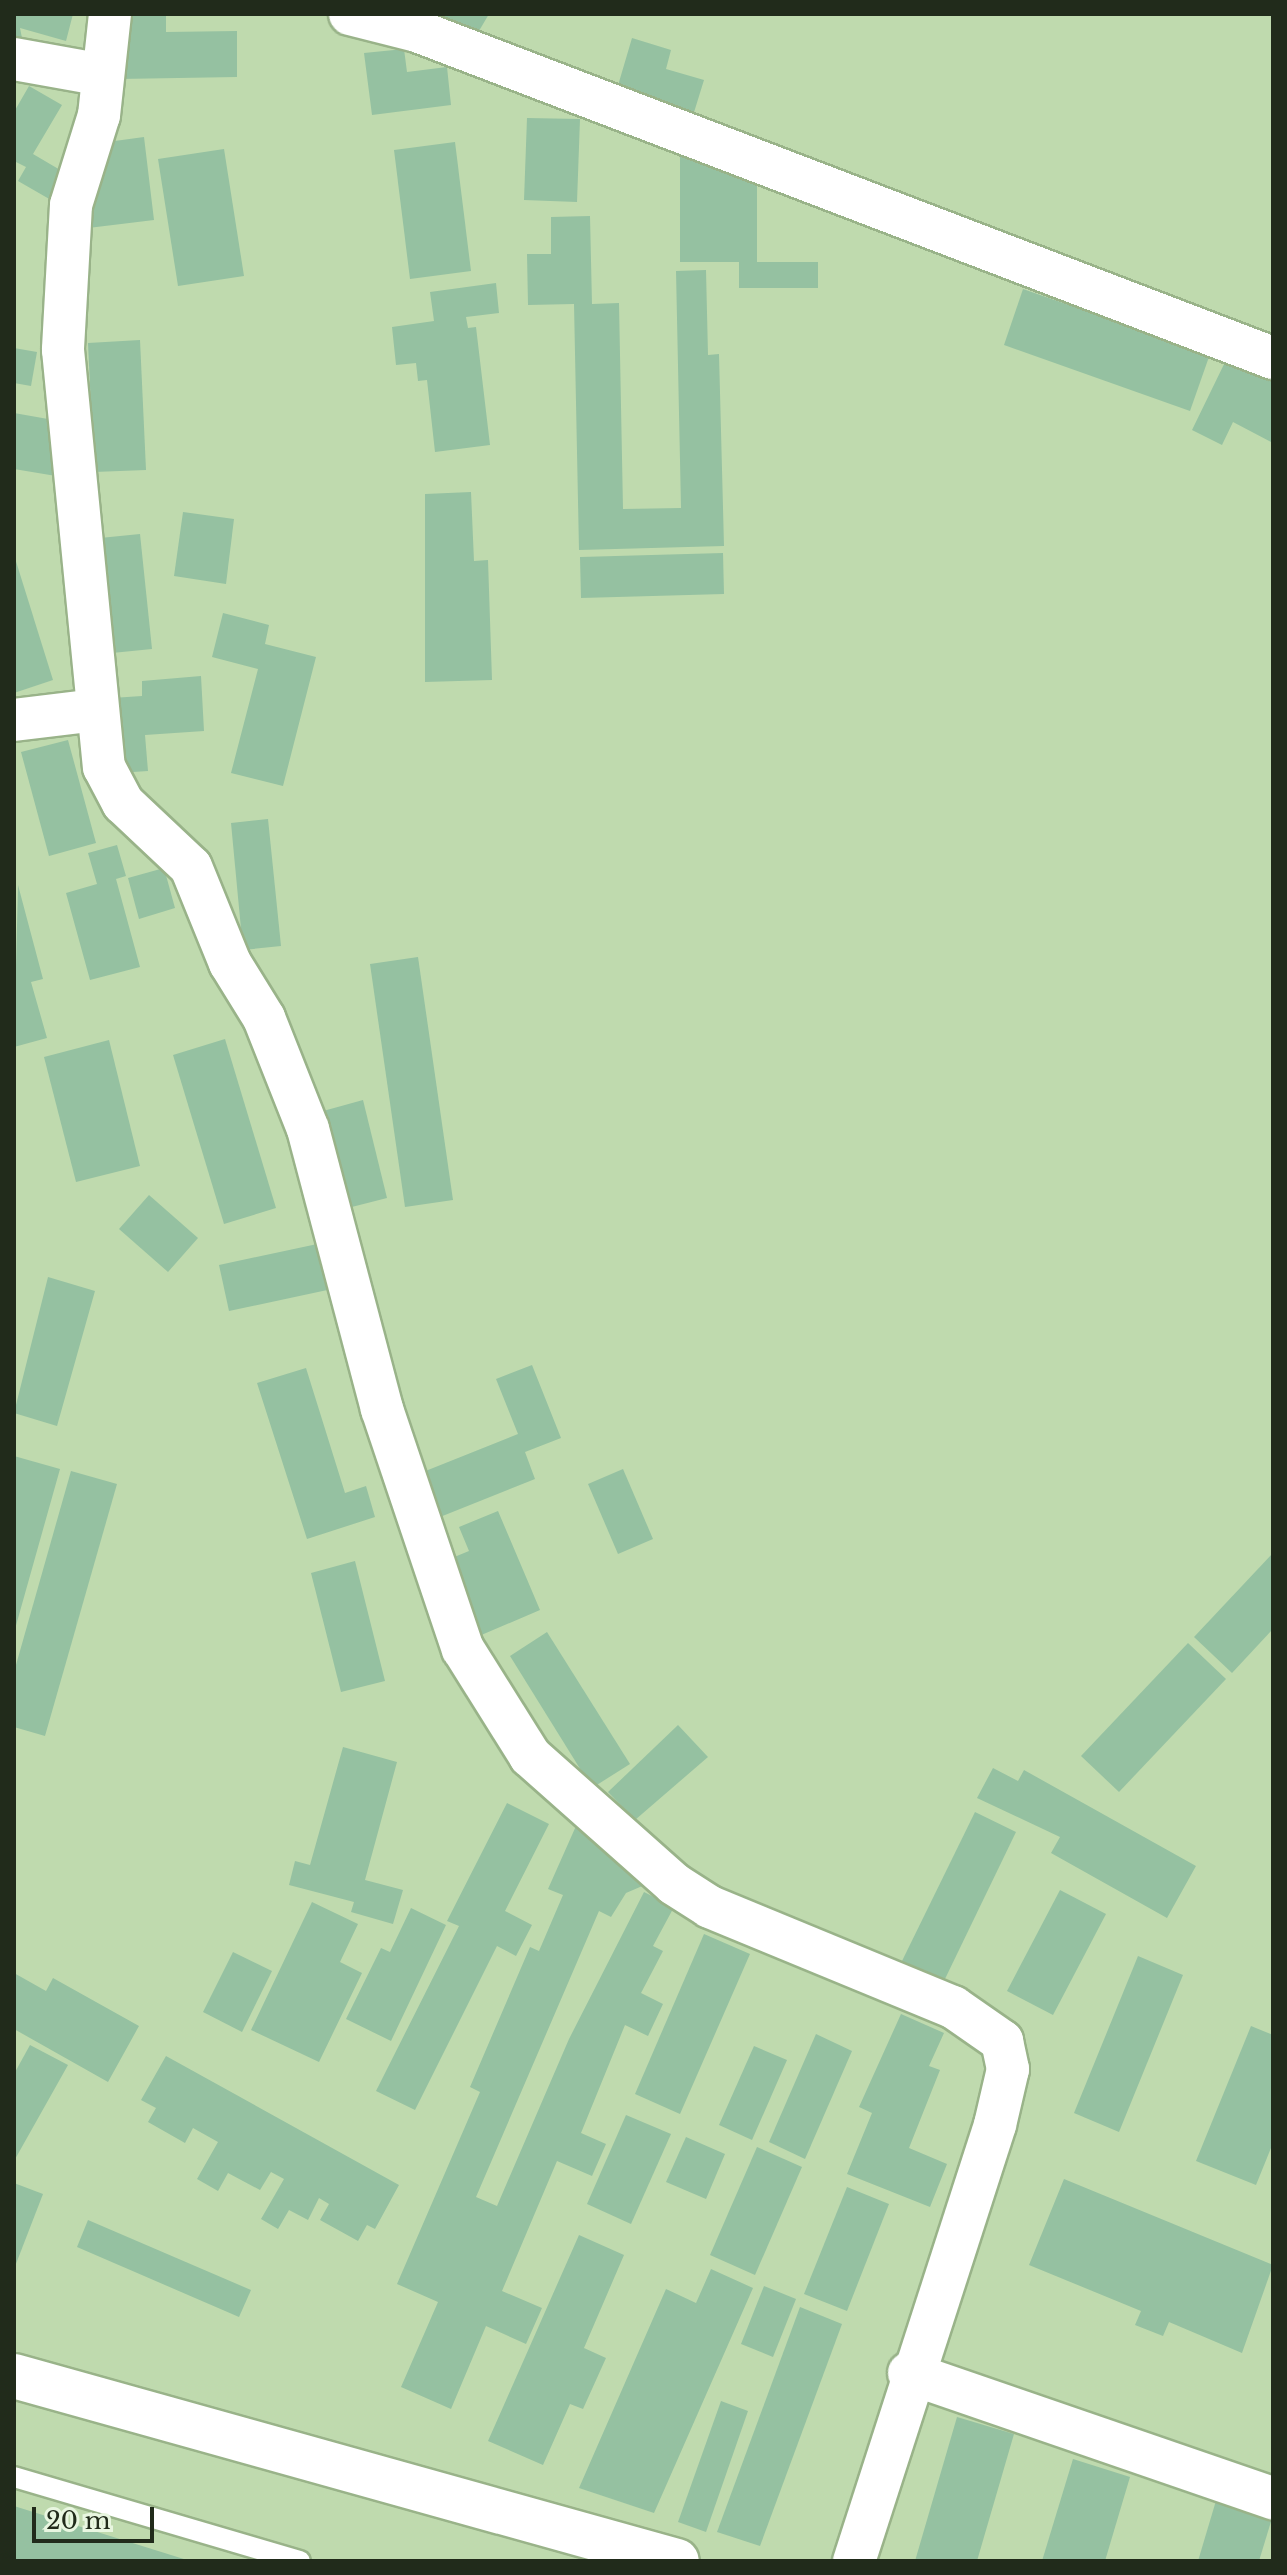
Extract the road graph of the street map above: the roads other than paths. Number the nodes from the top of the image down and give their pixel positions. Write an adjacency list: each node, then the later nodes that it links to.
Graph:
1 (110, 14): 4 (street)
2 (350, 14): 5 (street)
3 (14, 59): 4 (street)
4 (103, 75): 6 (street)
5 (1273, 358)
6 (97, 710): 7 (street); 8 (street)
7 (14, 720)
8 (909, 2373): 11 (street); 14 (street)
9 (14, 2376): 13 (street)
10 (14, 2477): 12 (lane)
11 (1273, 2498)
12 (300, 2561)
13 (677, 2561)
14 (854, 2561)

